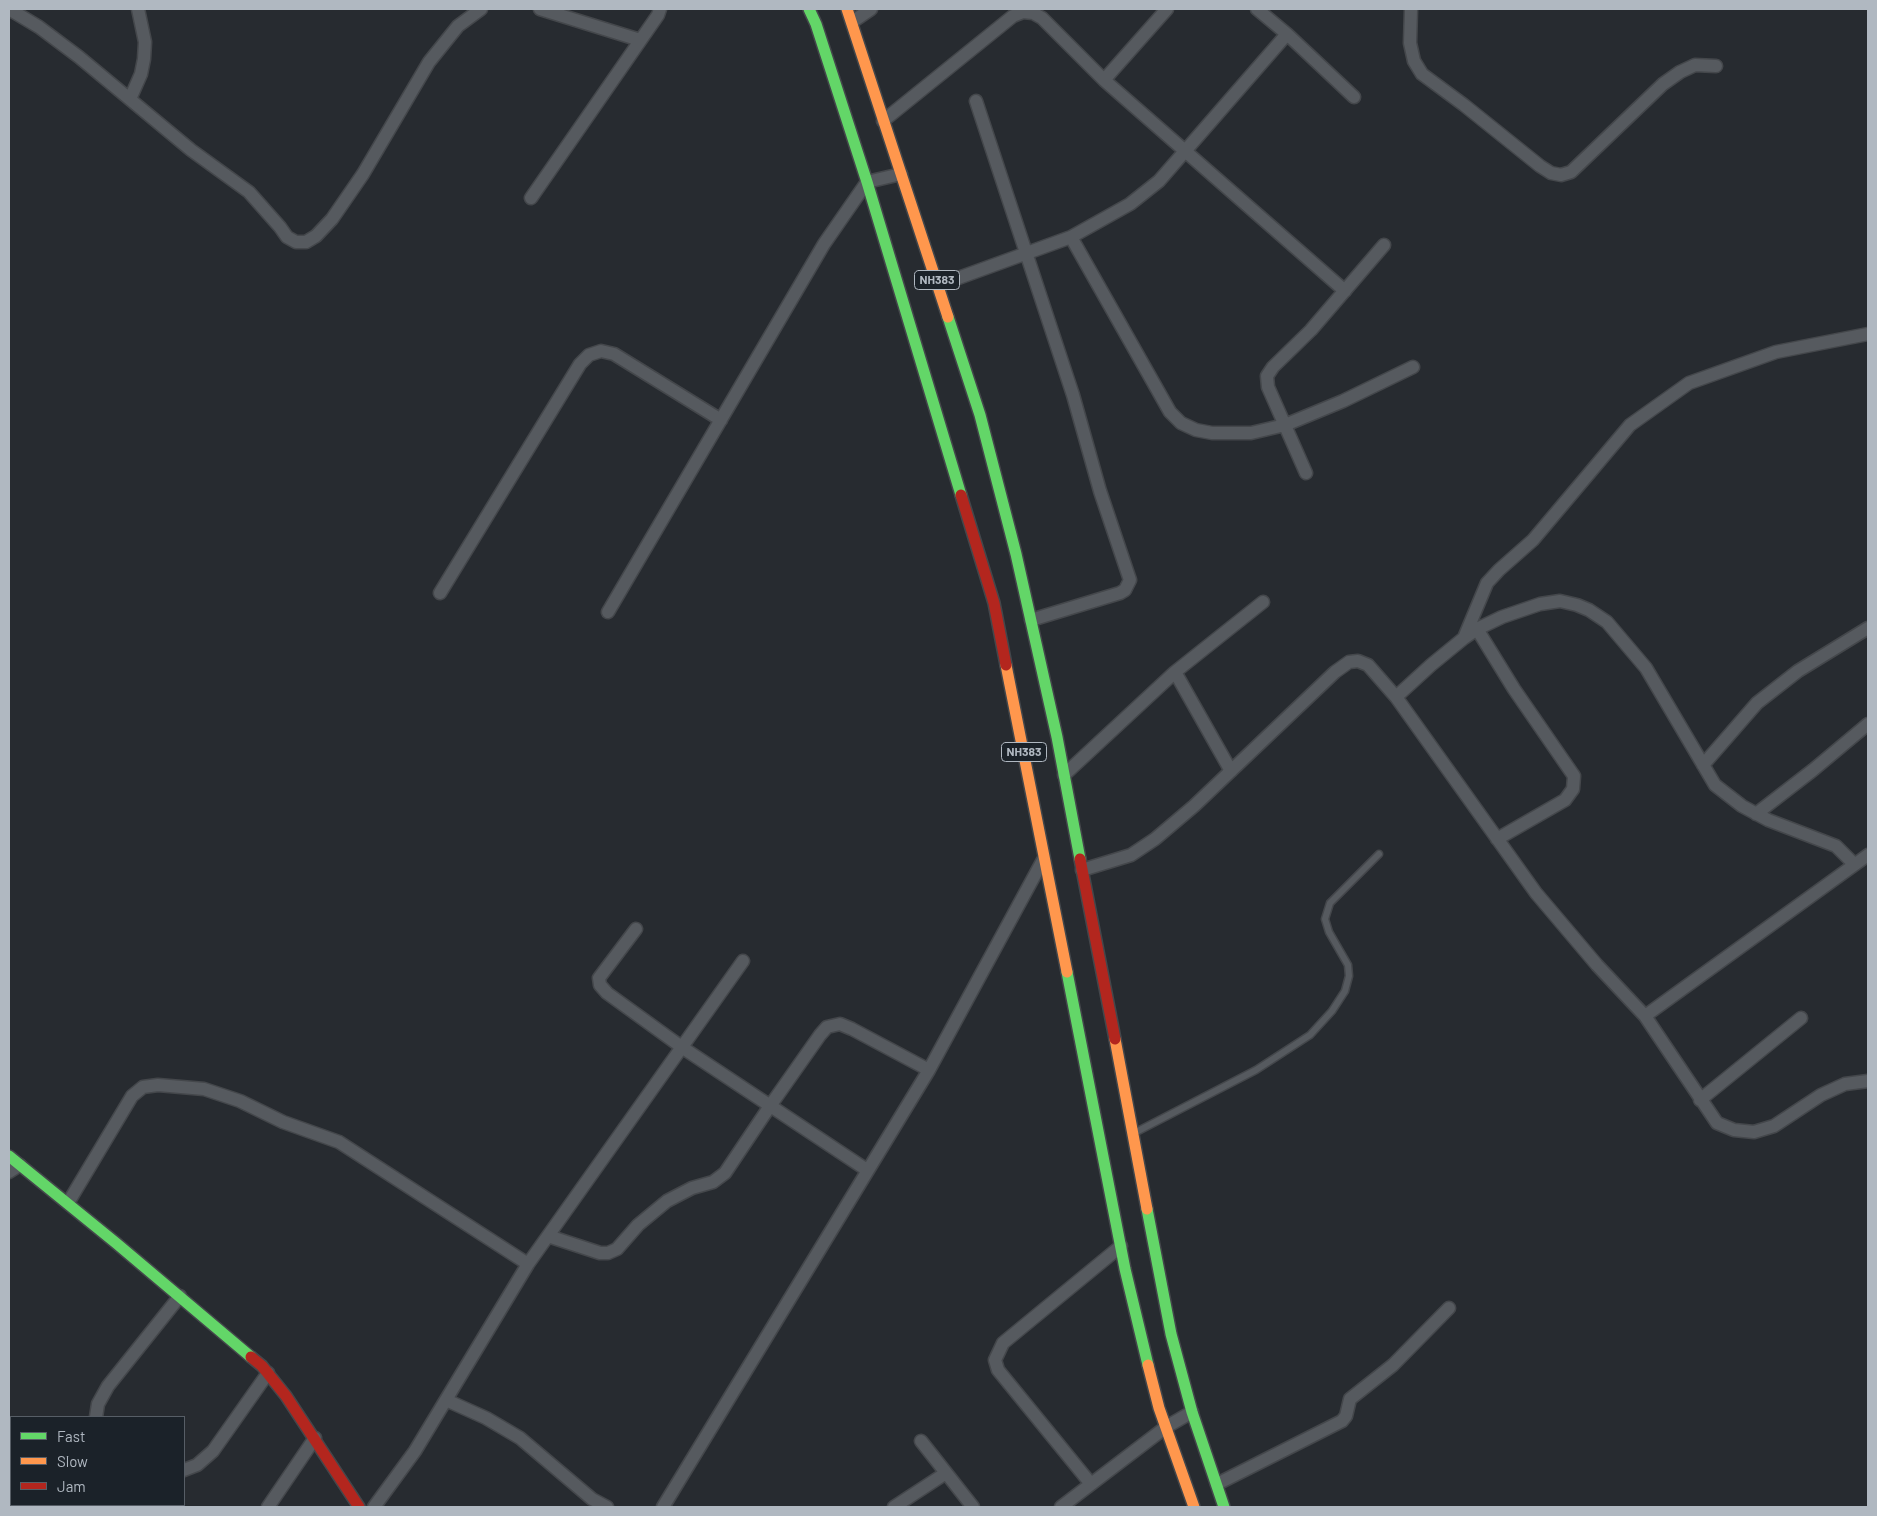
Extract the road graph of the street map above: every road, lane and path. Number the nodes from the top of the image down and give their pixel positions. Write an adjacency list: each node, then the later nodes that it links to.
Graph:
1 (9, 9): 18 (street)
2 (138, 9): 18 (street)
3 (481, 9): 18 (street)
4 (540, 9): 14 (street)
5 (660, 9): 14 (street)
6 (809, 9): 23 (main road, NH383)
7 (847, 9): 12 (main road, NH383)
8 (871, 9): 12 (street)
9 (1167, 9): 16 (street)
10 (1257, 9): 13 (street)
11 (1411, 9): 15 (street)
12 (852, 22): 20 (main road, NH383)
13 (1287, 34): 17 (street); 21 (street)
14 (640, 40): 24 (street)
15 (1716, 66)
16 (1104, 80): 20 (street); 21 (street)
17 (1354, 97)
18 (130, 99)
19 (976, 100): 27 (street)
20 (883, 122): 22 (main road, NH383)
21 (1184, 150): 25 (street); 29 (street)
22 (900, 174): 23 (street); 28 (main road, NH383)
23 (867, 182): 32 (street); 52 (main road, NH383)
24 (531, 198)
25 (1071, 238): 27 (street); 33 (street)
26 (1384, 245): 29 (street)
27 (1027, 253): 28 (street); 38 (street)
28 (939, 285): 38 (main road, NH383)
29 (1345, 291): 33 (street)
30 (1868, 334): 41 (street)
31 (1413, 368): 33 (street)
32 (721, 420): 35 (street); 37 (street)
33 (1285, 425): 34 (street)
34 (1306, 473)
35 (440, 593)
36 (1263, 602): 42 (street)
37 (608, 612)
38 (1031, 620): 47 (main road, NH383)
39 (1868, 628): 45 (street)
40 (1477, 629): 41 (street); 45 (street); 49 (street)
41 (1464, 638): 43 (street)
42 (1175, 672): 46 (street); 47 (street)
43 (1396, 697): 46 (street); 49 (street)
44 (1868, 724): 48 (street)
45 (1703, 765): 48 (street)
46 (1231, 771): 54 (street)
47 (1064, 776): 54 (main road, NH383)
48 (1756, 814): 53 (street)
49 (1496, 839): 57 (street)
50 (1379, 854): 64 (lane)
51 (1868, 855): 53 (street)
52 (1044, 858): 60 (street); 71 (main road, NH383)
53 (1854, 864): 57 (street)
54 (1082, 870): 64 (main road, NH383)
55 (636, 929): 59 (street)
56 (743, 961): 59 (street)
57 (1645, 1016): 62 (street)
58 (1801, 1018): 62 (street)
59 (683, 1048): 63 (street); 70 (street)
60 (929, 1070): 63 (street); 67 (street)
61 (1868, 1081): 62 (street)
62 (1700, 1100)
63 (770, 1106): 67 (street); 70 (street)
64 (1132, 1134): 77 (main road, NH383)
65 (9, 1156): 66 (main road)
66 (20, 1165): 68 (street); 69 (main road)
67 (867, 1170): 90 (street)
68 (9, 1172)
69 (68, 1203): 72 (street); 73 (main road)
70 (548, 1236): 72 (street)
71 (1121, 1246): 79 (main road, NH383); 84 (street)
72 (528, 1264): 76 (street)
73 (180, 1296): 75 (main road); 78 (street)
74 (1449, 1308): 85 (street)
75 (268, 1373): 80 (main road); 82 (street)
76 (446, 1400): 88 (street); 89 (street)
77 (1192, 1412): 79 (street); 85 (main road, NH383)
78 (96, 1416)
79 (1166, 1428): 84 (street); 94 (main road, NH383)
80 (315, 1438): 86 (street); 87 (main road)
81 (920, 1441): 83 (street)
82 (185, 1470)
83 (946, 1473): 91 (street); 92 (street)
84 (1090, 1484): 93 (street)
85 (1217, 1484): 95 (main road, NH383)
86 (268, 1507)
87 (359, 1507)
88 (374, 1507)
89 (607, 1507)
90 (663, 1507)
91 (894, 1507)
92 (973, 1507)
93 (1061, 1507)
94 (1194, 1507)
95 (1224, 1507)

